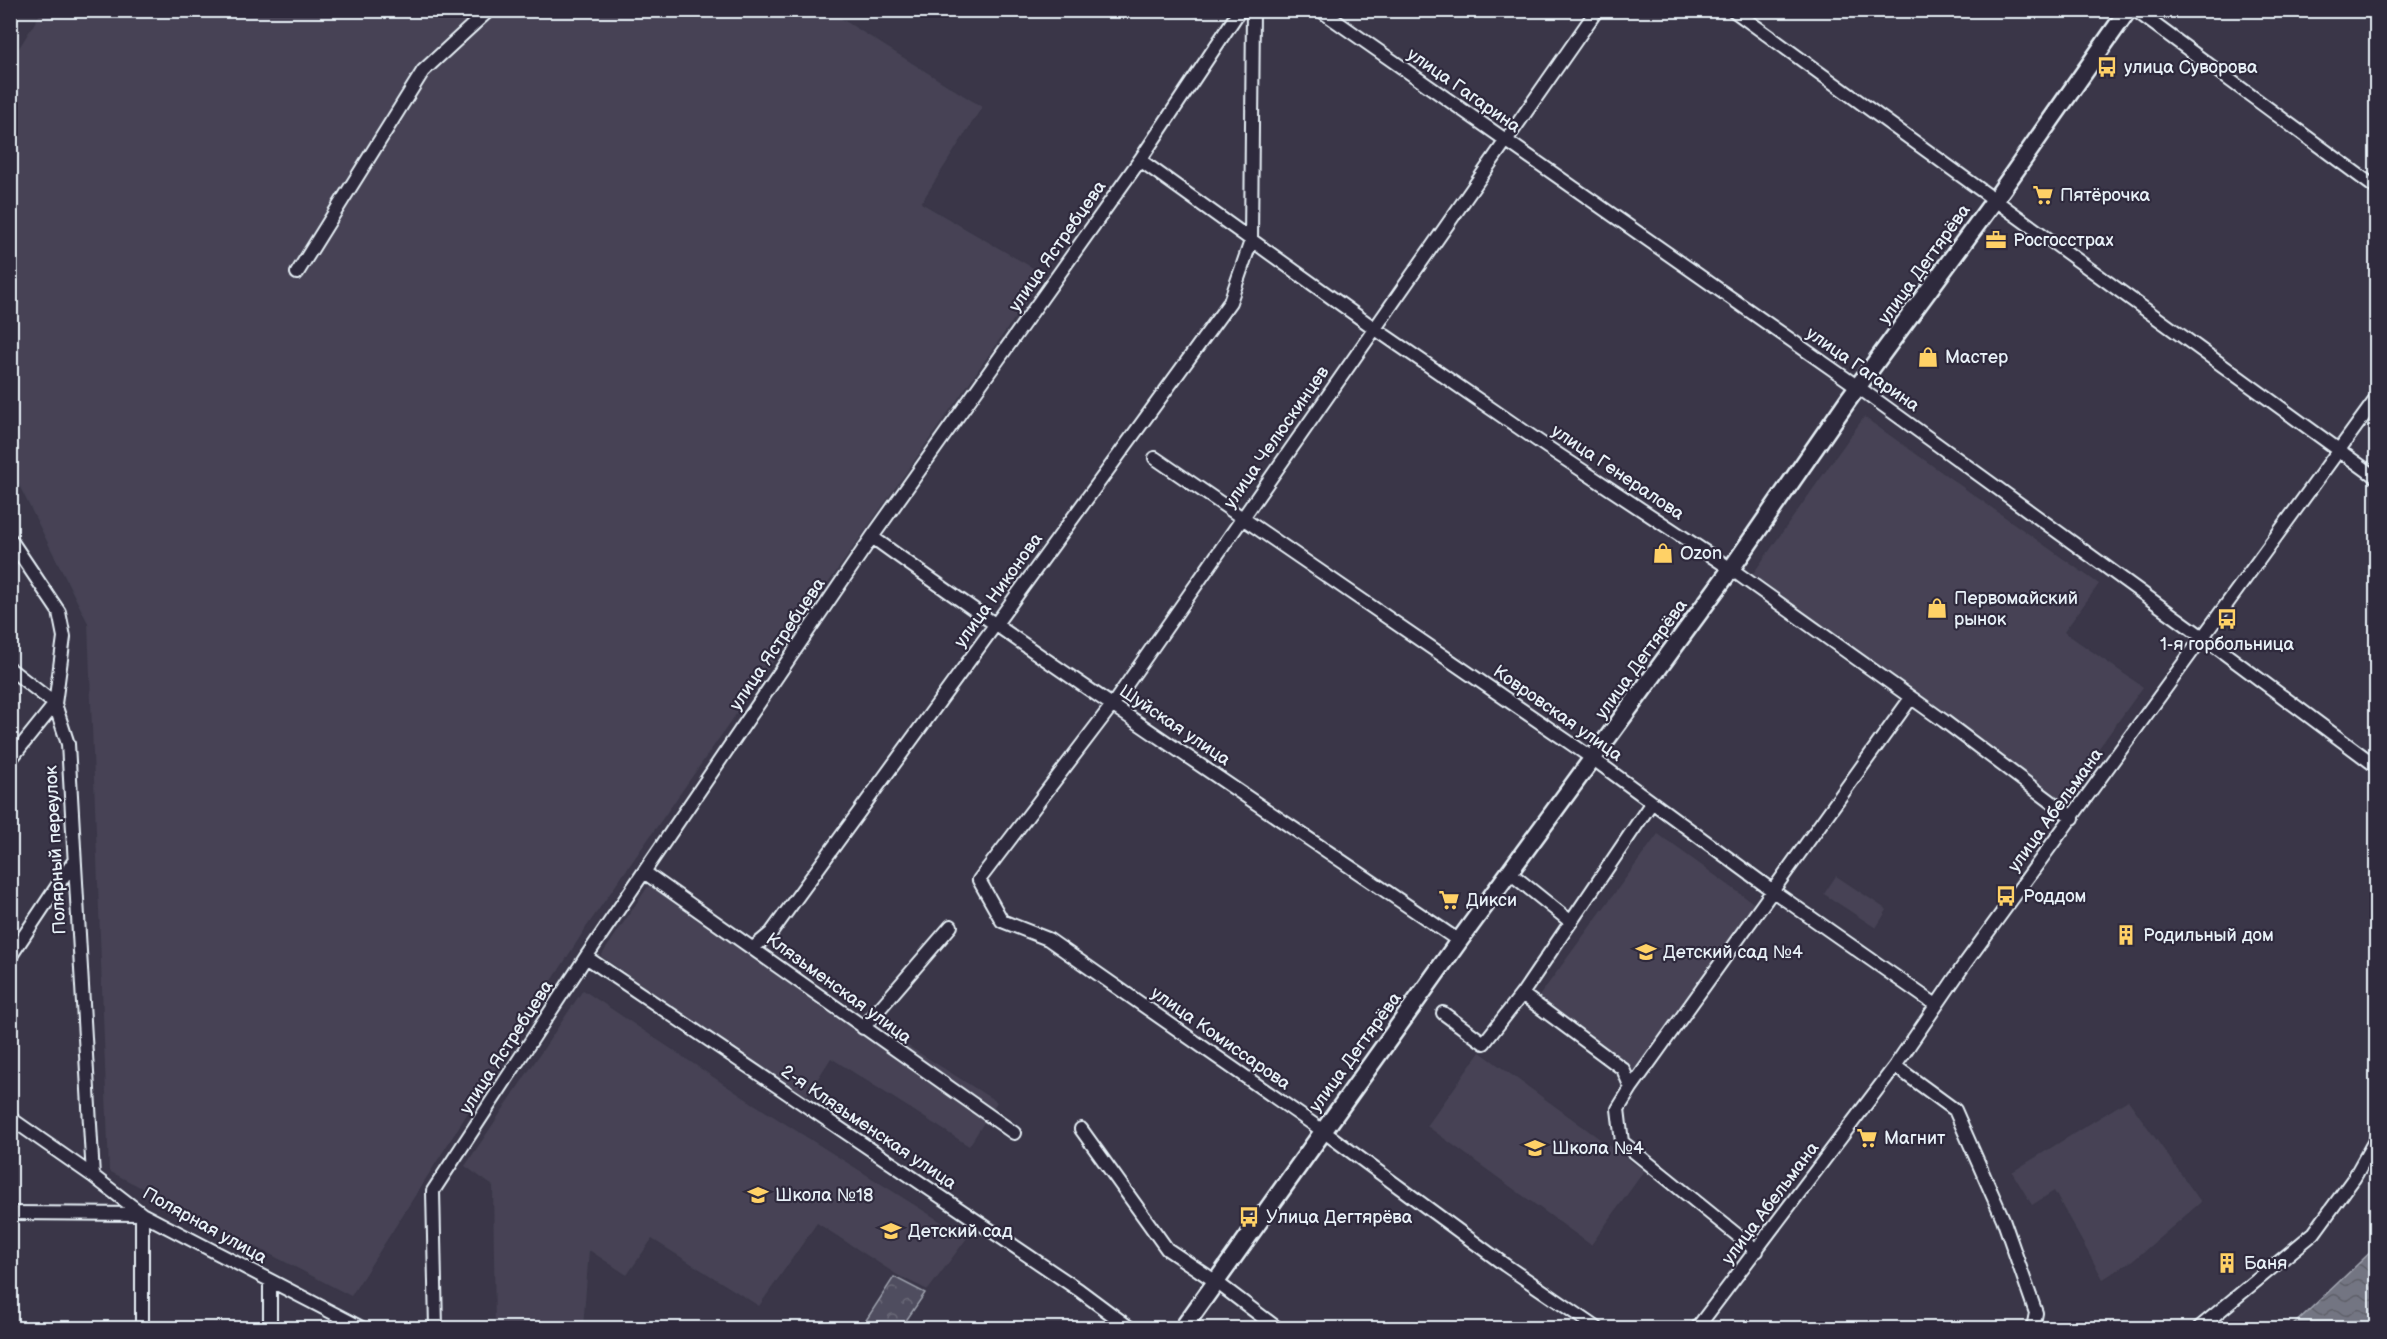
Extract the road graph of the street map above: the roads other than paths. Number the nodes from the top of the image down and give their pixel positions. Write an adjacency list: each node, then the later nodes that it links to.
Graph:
1 (489, 10): 14 (street)
2 (1240, 10): 10 (street, улица Ястребцева)
3 (1253, 10): 13 (street, улица Никонова)
4 (1320, 10): 9 (street, улица Гагарина)
5 (1597, 10): 9 (street, улица Челюскинцев)
6 (1733, 10): 12 (street)
7 (2128, 10): 12 (main road, улица Дегтярёва)
8 (2135, 10): 11 (street)
9 (1505, 141): 15 (street, улица Челюскинцев); 16 (street, улица Гагарина)
10 (1140, 160): 13 (street, улица Генералова); 22 (street, улица Ястребцева)
11 (2376, 188)
12 (1994, 201): 16 (main road, улица Дегтярёва); 18 (street)
13 (1251, 241): 15 (street, улица Генералова); 25 (street, улица Никонова)
14 (297, 273)
15 (1374, 328): 21 (street, улица Челюскинцев); 24 (street, улица Генералова)
16 (1858, 387): 24 (main road, улица Дегтярёва); 26 (street, улица Гагарина)
17 (2376, 399): 18 (street, улица Абельмана)
18 (2340, 450): 20 (street); 26 (street, улица Абельмана)
19 (1155, 458): 21 (street, Ковровская улица)
20 (2376, 477)
21 (1241, 519): 30 (street, улица Челюскинцев); 31 (street, Ковровская улица)
22 (872, 537): 25 (street, Шуйская улица); 37 (street, улица Ястребцева)
23 (10, 539): 29 (street, Полярный переулок)
24 (1731, 569): 28 (street, улица Генералова); 31 (main road, улица Дегтярёва)
25 (995, 626): 30 (street, Шуйская улица); 44 (street, улица Никонова)
26 (2204, 638): 33 (street, улица Гагарина); 35 (street, улица Абельмана)
27 (10, 669): 29 (street)
28 (1911, 698): 35 (street, улица Генералова); 40 (street)
29 (55, 704): 32 (street); 36 (street, Полярный переулок)
30 (1113, 704): 39 (street, улица Челюскинцев); 43 (street, Шуйская улица)
31 (1592, 758): 34 (street, Ковровская улица); 38 (main road, улица Дегтярёва)
32 (10, 760)
33 (2376, 766)
34 (1652, 802): 40 (street, Ковровская улица); 41 (street)
35 (2073, 818): 48 (street, улица Абельмана)
36 (74, 861): 45 (street); 58 (street, Полярный переулок)
37 (644, 872): 44 (street, Клязьменская улица); 46 (street, улица Ястребцева)
38 (1509, 872): 41 (street); 43 (main road, улица Дегтярёва)
39 (979, 880): 55 (street, улица Комиссарова)
40 (1773, 891): 48 (street, Ковровская улица); 52 (street)
41 (1571, 922): 47 (street)
42 (951, 926): 50 (street)
43 (1459, 941): 55 (main road, улица Дегтярёва)
44 (753, 948): 50 (street, Клязьменская улица)
45 (10, 957)
46 (586, 957): 67 (street, улица Ястребцева); 68 (street, 2-я Клязьменская улица)
47 (1522, 994): 49 (street); 52 (street)
48 (1936, 1005): 51 (street, улица Абельмана)
49 (1443, 1013)
50 (863, 1028): 56 (street, Клязьменская улица)
51 (1895, 1066): 61 (street, улица Абельмана); 73 (street)
52 (1631, 1088): 61 (street)
53 (10, 1118): 58 (street, Полярная улица)
54 (1081, 1129): 63 (street)
55 (1323, 1131): 63 (main road, улица Дегтярёва); 71 (street, улица Комиссарова)
56 (1014, 1133)
57 (2376, 1139): 74 (street)
58 (93, 1176): 60 (street, Полярная улица)
59 (10, 1213): 60 (street)
60 (142, 1214): 62 (street, Полярная улица); 64 (street)
61 (1757, 1251): 72 (street, улица Абельмана)
62 (270, 1281): 65 (street); 66 (street, Полярная улица)
63 (1215, 1281): 69 (main road, улица Дегтярёва); 70 (street)
64 (142, 1329)
65 (270, 1329)
66 (362, 1329)
67 (436, 1329)
68 (1131, 1329)
69 (1183, 1329)
70 (1277, 1329)
71 (1597, 1329)
72 (1697, 1329)
73 (2033, 1329)
74 (2199, 1329)

